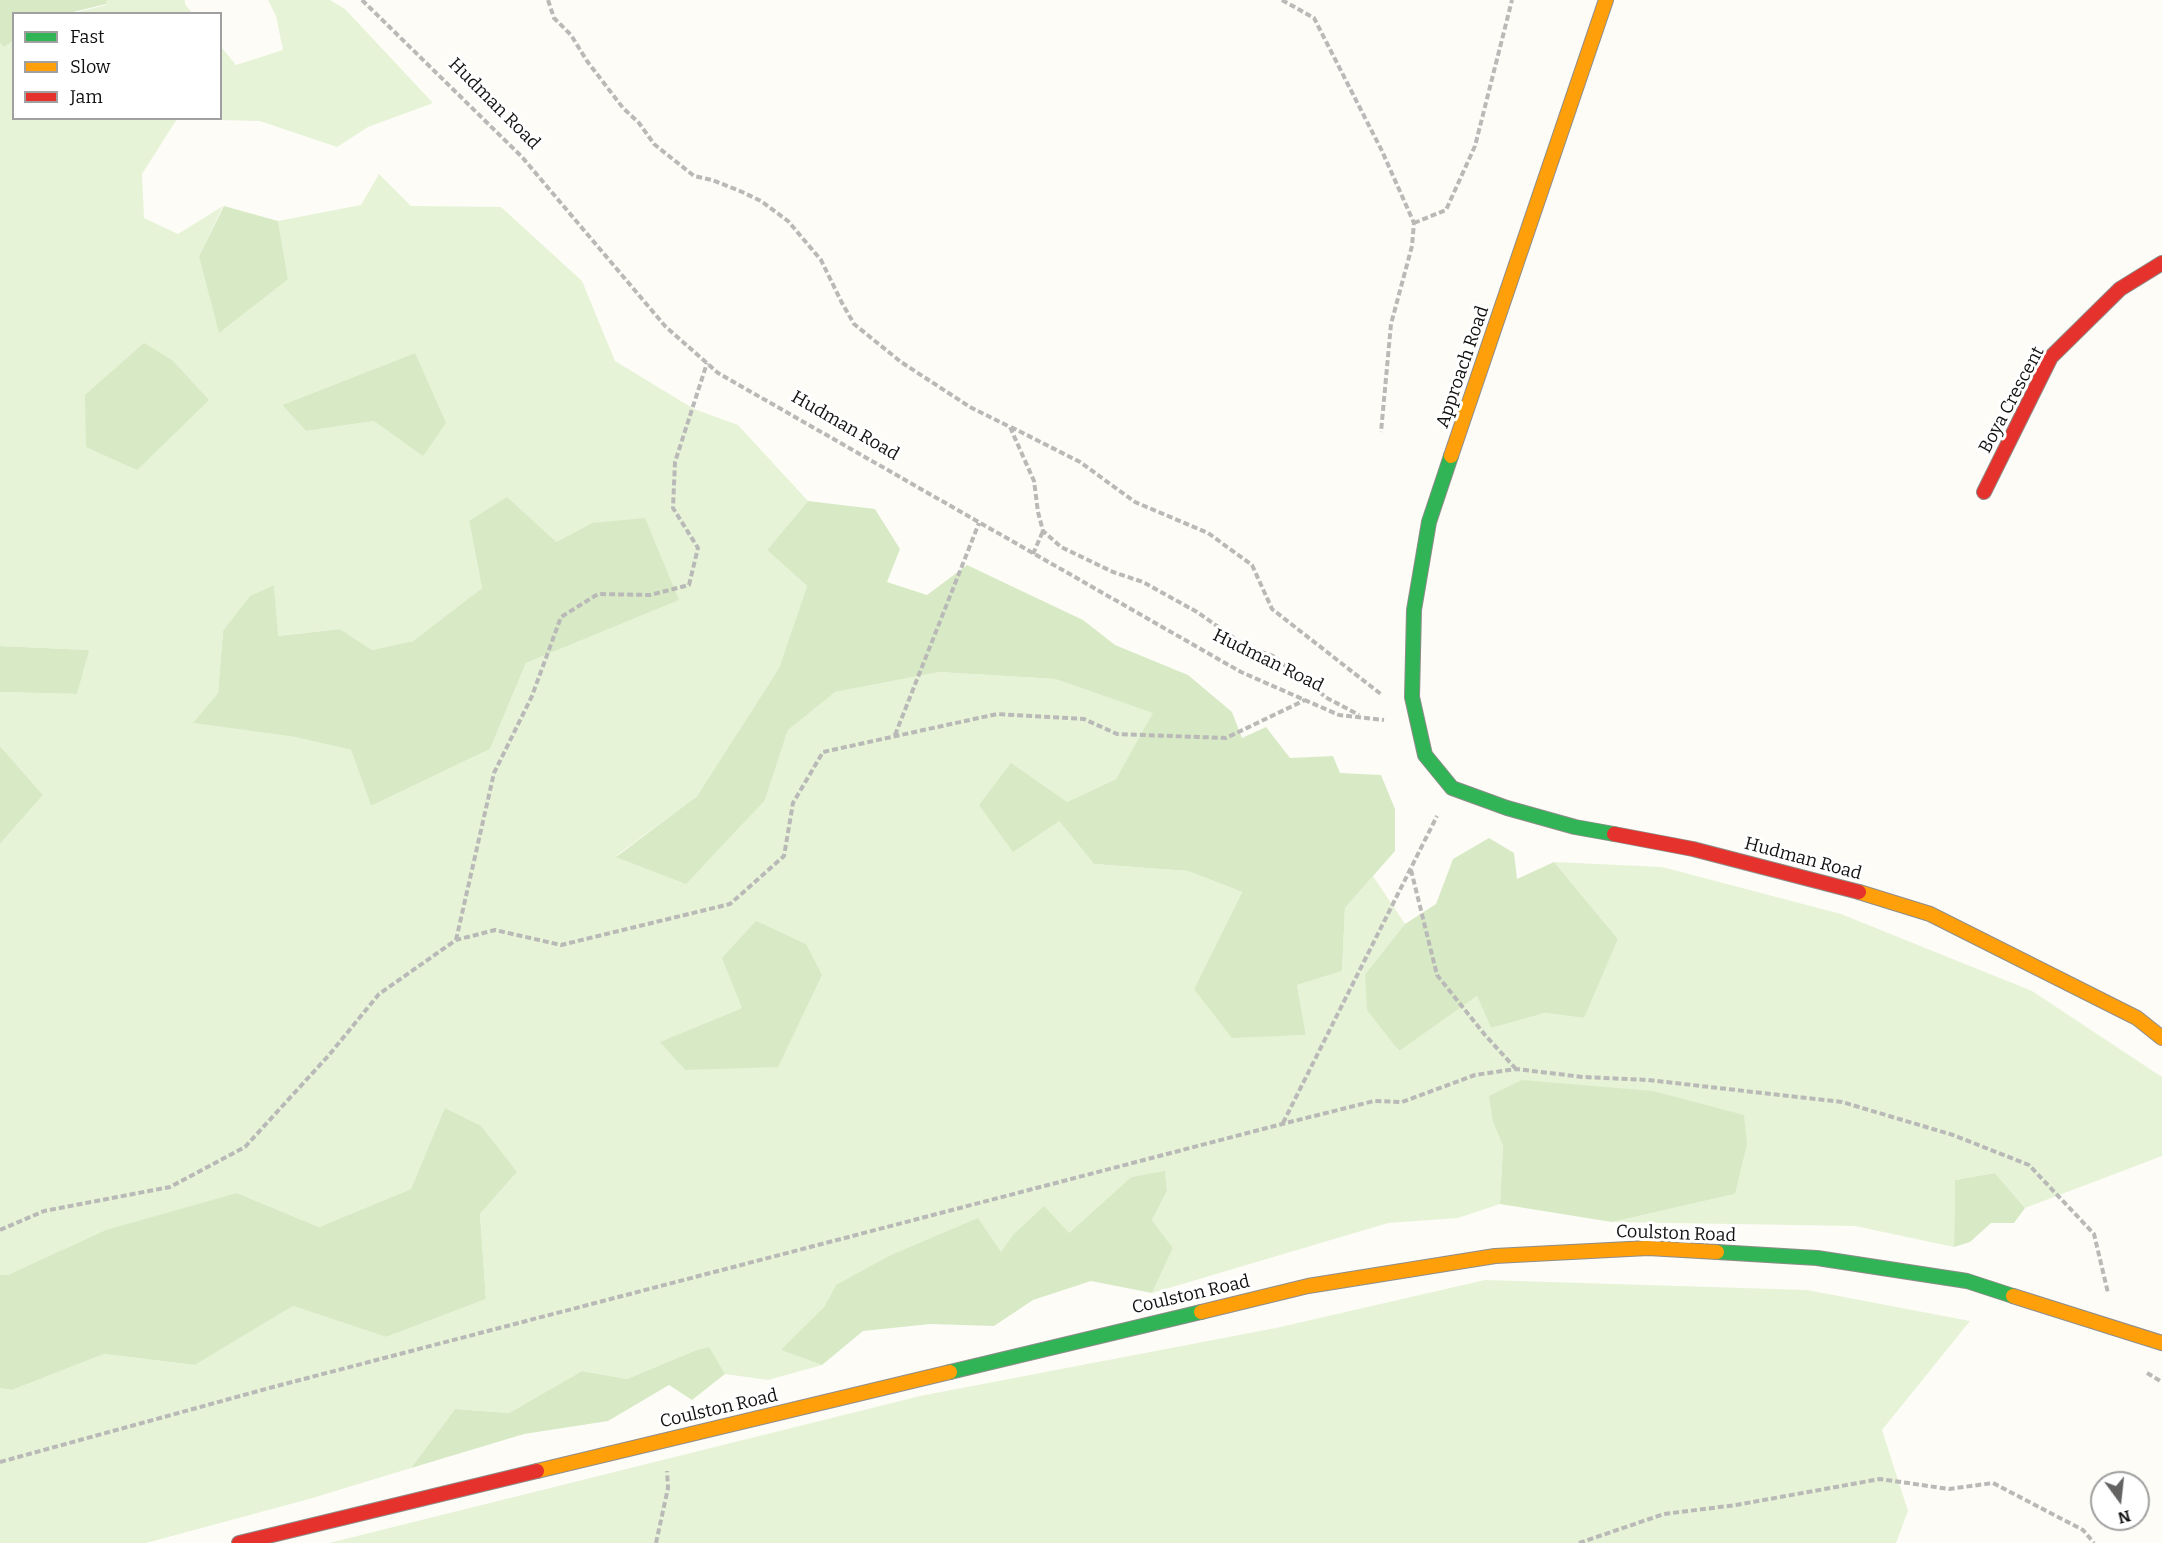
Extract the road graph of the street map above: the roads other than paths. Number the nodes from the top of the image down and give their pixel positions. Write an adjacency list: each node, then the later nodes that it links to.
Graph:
1 (1606, 0): 4 (street, Approach Road)
2 (2162, 262): 3 (street, Boya Crescent)
3 (1984, 492)
4 (1452, 788): 5 (street, Hudman Road)
5 (2162, 1038)
6 (2162, 1343): 7 (street, Coulston Road)
7 (239, 1543)

